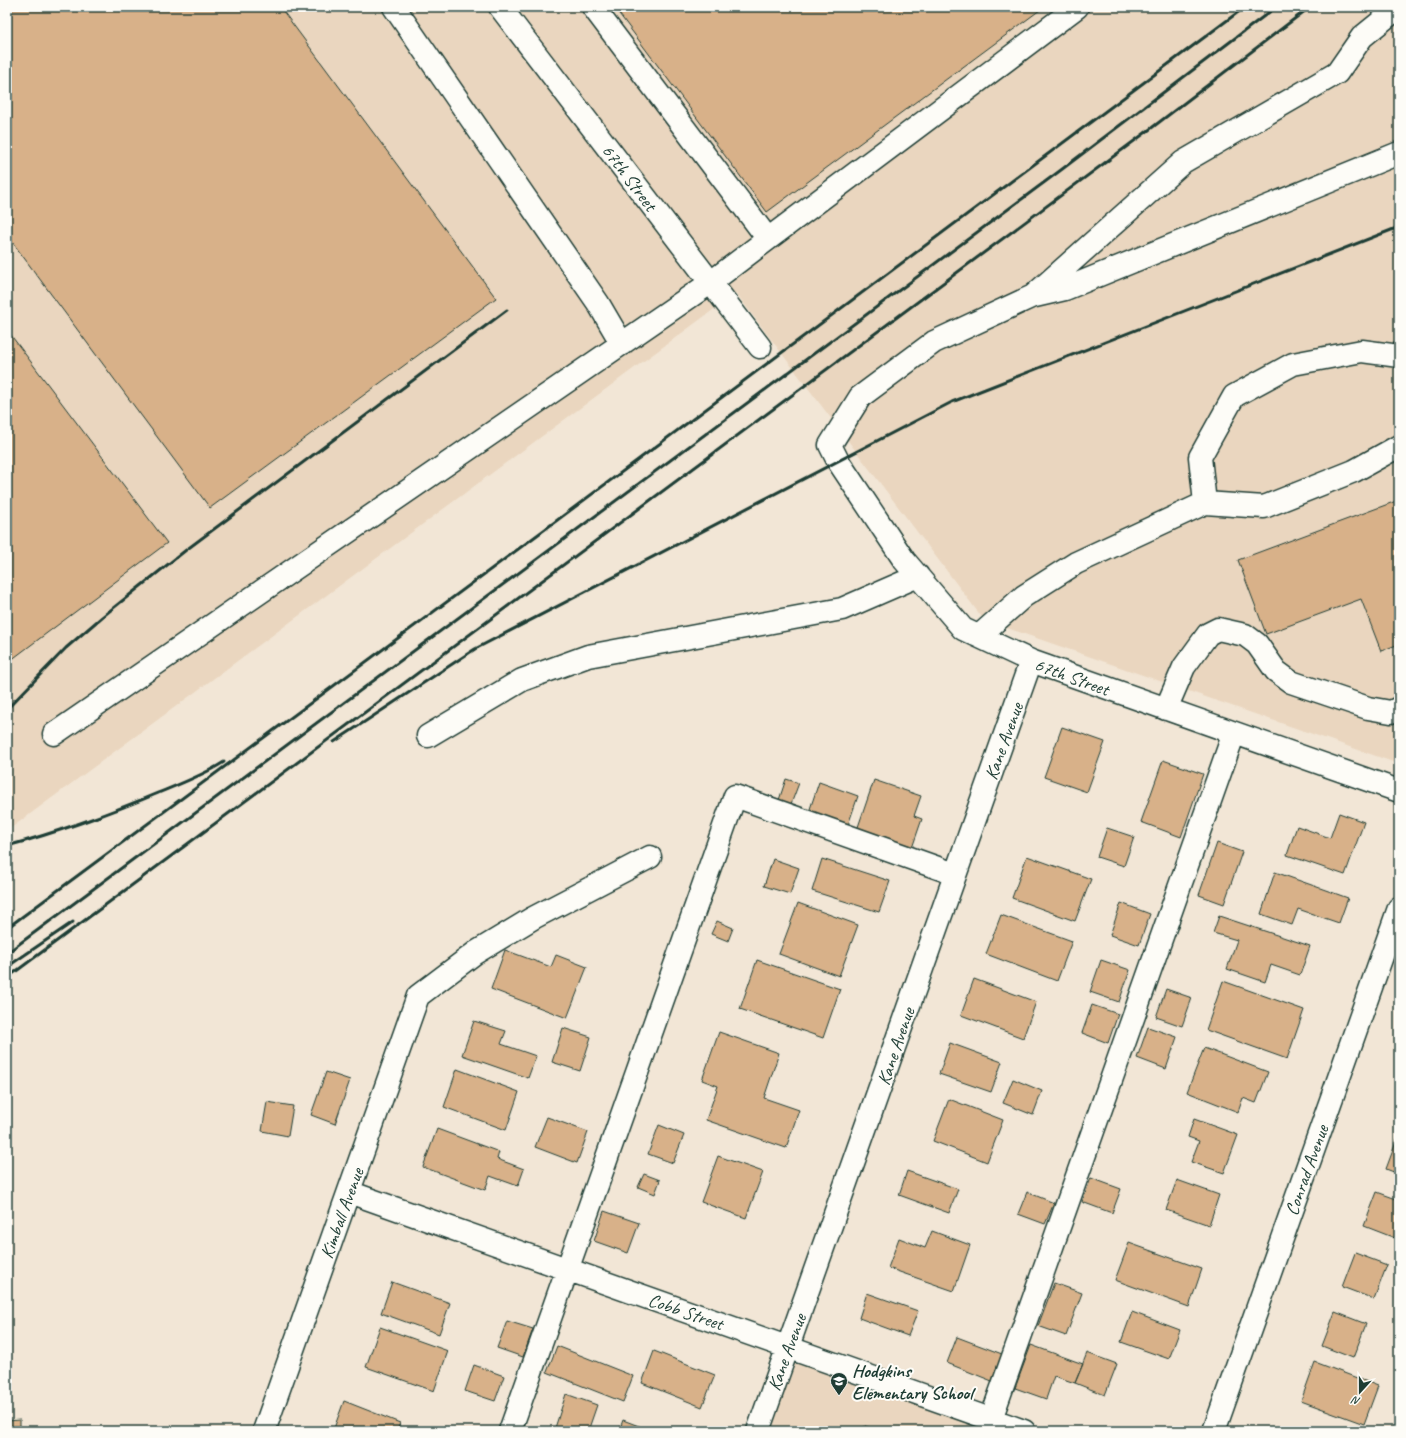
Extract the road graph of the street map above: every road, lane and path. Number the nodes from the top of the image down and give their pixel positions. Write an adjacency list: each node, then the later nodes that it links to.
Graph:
1 (394, 7): 10 (street)
2 (500, 7): 8 (street, 67th Street)
3 (593, 7): 7 (street)
4 (1077, 7): 7 (street)
5 (1399, 8): 9 (street)
6 (1399, 153): 9 (street)
7 (768, 240): 8 (street)
8 (710, 283): 10 (street); 11 (street, 67th Street)
9 (1034, 296): 15 (street, 67th Street)
10 (622, 344): 21 (street)
11 (760, 347)
12 (1399, 356): 14 (street)
13 (1399, 446): 14 (street)
14 (1205, 503): 16 (street)
15 (918, 576): 16 (street, 67th Street); 22 (street)
16 (979, 636): 17 (street, 67th Street)
17 (1031, 661): 19 (street, 67th Street); 25 (street, Kane Avenue)
18 (1399, 708): 19 (street)
19 (1166, 709): 20 (street, 67th Street)
20 (1234, 733): 23 (street, 67th Street); 30 (street)
21 (54, 734)
22 (428, 736)
23 (1399, 791)
24 (650, 857): 27 (street, Kimball Avenue)
25 (955, 874): 28 (street); 29 (street, Kane Avenue)
26 (1399, 908): 35 (street, Conrad Avenue)
27 (349, 1192): 28 (street, Cobb Street); 31 (street, Kimball Avenue)
28 (567, 1269): 29 (street, Cobb Street); 32 (street)
29 (788, 1347): 30 (street, Cobb Street); 33 (street, Kane Avenue)
30 (991, 1419): 34 (street, Cobb Street)
31 (264, 1431)
32 (510, 1431)
33 (758, 1431)
34 (1024, 1431)
35 (1214, 1431)

